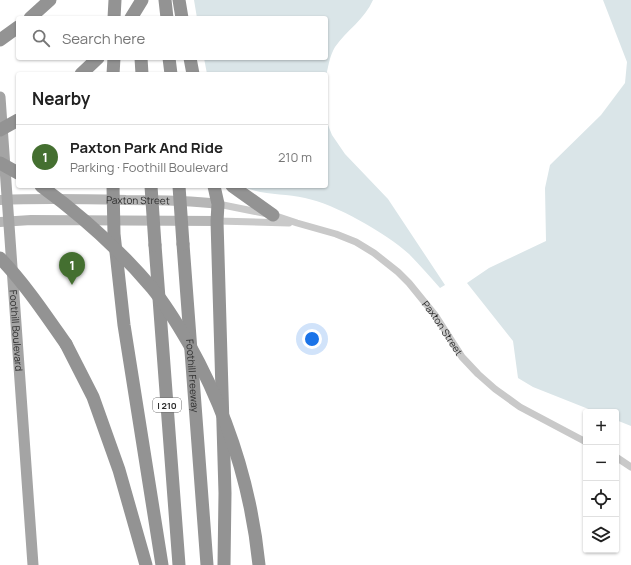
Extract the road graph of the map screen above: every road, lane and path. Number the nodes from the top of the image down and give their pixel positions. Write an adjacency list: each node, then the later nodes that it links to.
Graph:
1 (115, 0): 8 (highway)
2 (136, 0): 10 (highway)
3 (142, 0): 9 (highway, bridge)
4 (165, 0): 11 (highway)
5 (179, 0): 12 (highway)
6 (45, 4): 7 (highway)
7 (32, 16)
8 (114, 16)
9 (132, 16)
10 (138, 16)
11 (166, 16)
12 (182, 16)
13 (16, 28): 14 (highway)
14 (0, 40)
15 (96, 60): 20 (highway)
16 (114, 60): 21 (highway)
17 (141, 60): 22 (highway)
18 (169, 60): 23 (highway)
19 (190, 60): 24 (highway)
20 (83, 72)
21 (114, 72)
22 (142, 72)
23 (171, 72)
24 (193, 72)
25 (0, 97): 37 (main road, Foothill Boulevard)
26 (16, 121): 27 (highway, bridge)
27 (0, 130)
28 (0, 163): 29 (highway, bridge)
29 (16, 172)
30 (44, 188): 54 (highway, bridge)
31 (113, 188): 36 (highway)
32 (151, 188): 51 (highway, I 210, bridge)
33 (179, 188): 52 (highway, Foothill Freeway / I 210, bridge)
34 (214, 188): 38 (highway)
35 (235, 188): 39 (highway)
36 (113, 199): 37 (street, Paxton Street); 38 (street, Paxton Street); 40 (highway)
37 (4, 200): 42 (main road, Foothill Boulevard)
38 (218, 204): 39 (street, Paxton Street); 41 (highway)
39 (273, 216): 43 (street, Paxton Street)
40 (113, 221): 41 (street, Paxton Street); 42 (street, Paxton Street); 50 (highway)
41 (217, 221): 43 (street, Paxton Street); 53 (highway)
42 (5, 222): 48 (main road, Foothill Boulevard)
43 (297, 224): 45 (street, Paxton Street)
44 (0, 258): 49 (highway, bridge)
45 (583, 440)
46 (619, 459): 47 (street)
47 (631, 467)
48 (33, 565)
49 (146, 565)
50 (162, 565)
51 (179, 565)
52 (208, 565)
53 (224, 565)
54 (258, 565)

